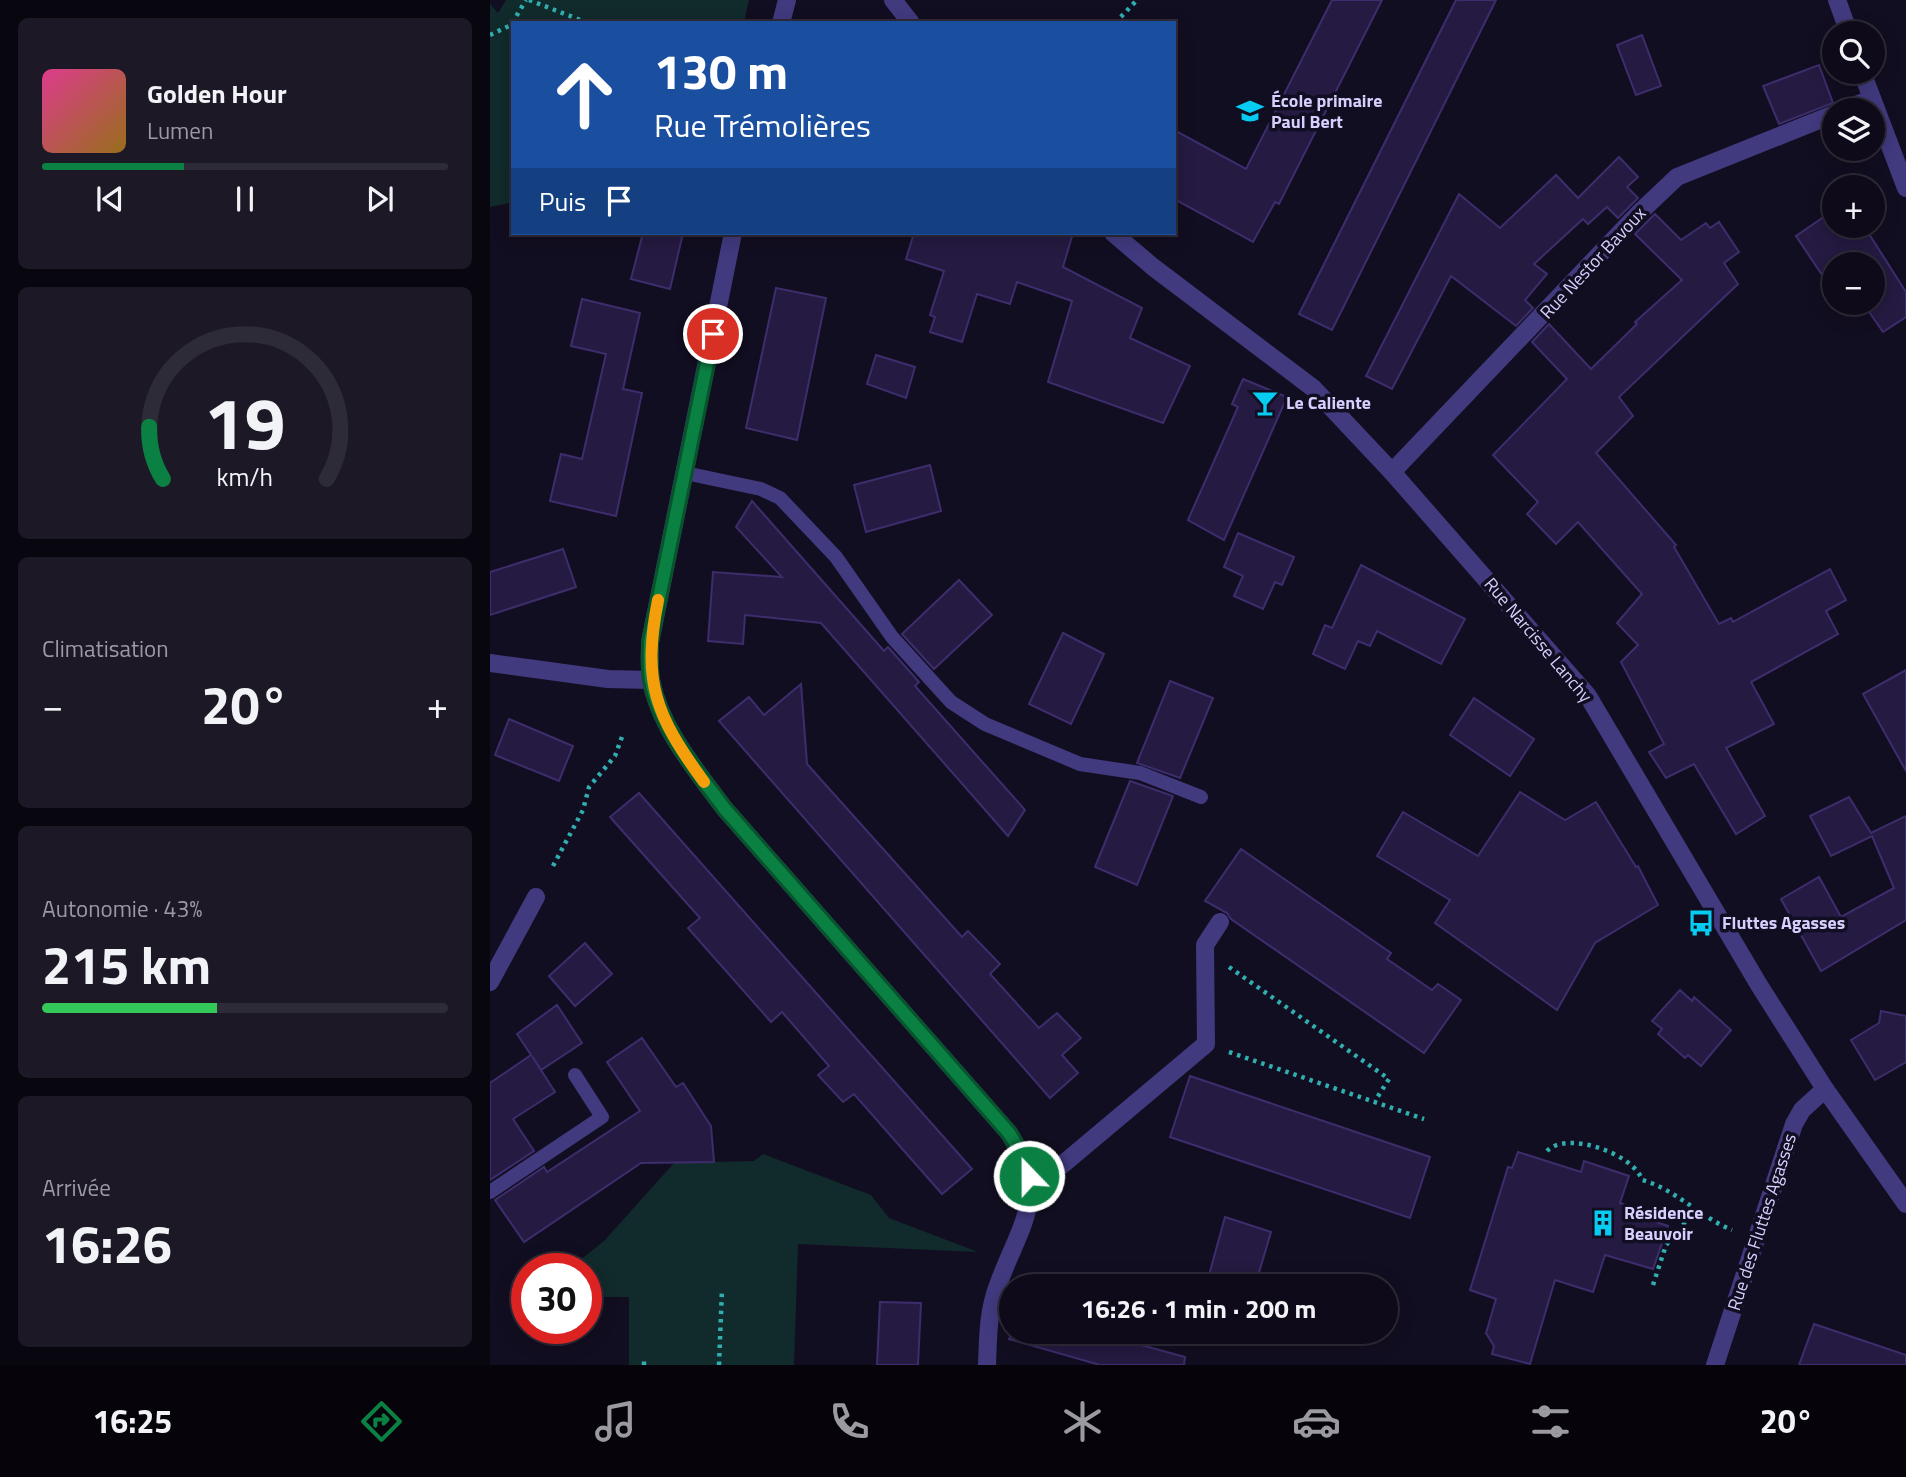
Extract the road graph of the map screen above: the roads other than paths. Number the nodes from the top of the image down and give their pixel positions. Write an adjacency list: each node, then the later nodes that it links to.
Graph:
1 (787, 0): 4 (street)
2 (893, 0): 5 (street)
3 (1838, 0): 6 (street)
4 (782, 21)
5 (909, 21)
6 (1845, 21)
7 (1822, 119): 12 (street, Rue Nestor Bavoux)
8 (1885, 133): 9 (street)
9 (1906, 188)
10 (733, 235): 13 (street)
11 (1115, 235): 12 (street, Rue Narcisse Lanchy)
12 (1392, 472): 21 (street, Rue Narcisse Lanchy)
13 (684, 473): 15 (street); 16 (lane)
14 (490, 663): 15 (street)
15 (651, 680): 22 (street)
16 (1200, 797)
17 (536, 897): 19 (street)
18 (1220, 922): 22 (street)
19 (490, 982)
20 (575, 1075): 23 (lane)
21 (1825, 1089): 24 (street, Rue Narcisse Lanchy); 26 (street, Rue des Fluttes Agasses)
22 (1029, 1176): 25 (street)
23 (490, 1192)
24 (1906, 1205)
25 (987, 1365)
26 (1715, 1365)

